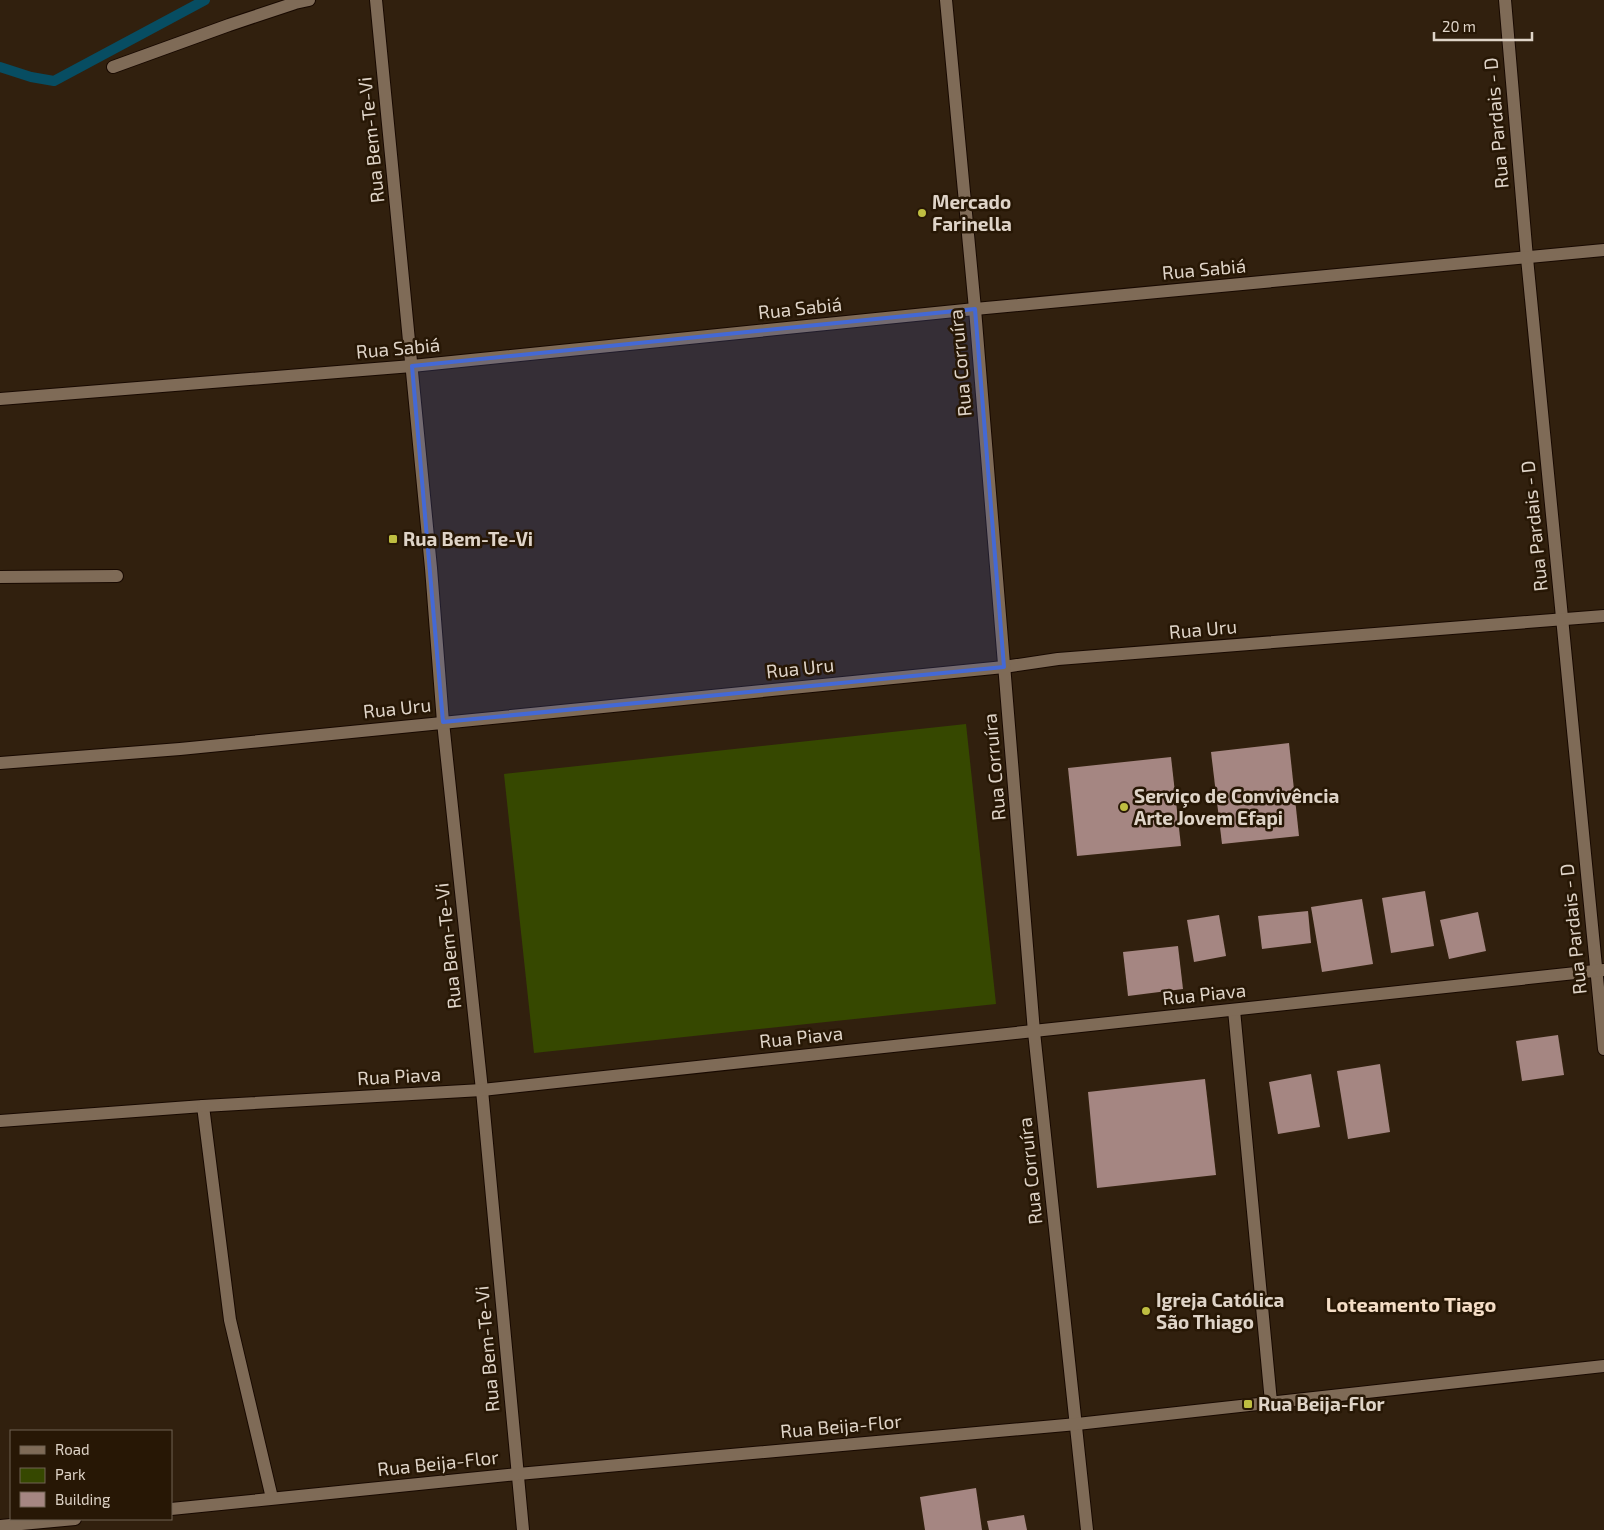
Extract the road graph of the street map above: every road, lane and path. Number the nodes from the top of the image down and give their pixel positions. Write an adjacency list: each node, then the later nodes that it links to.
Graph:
1 (309, 0): 5 (street)
2 (376, 0): 9 (street, Rua Bem-Te-Vi)
3 (946, 0): 8 (street, Rua Corruíra)
4 (1504, 0): 7 (street, Rua Pardais - D)
5 (113, 67)
6 (1604, 250): 7 (street, Rua Sabiá)
7 (1527, 258): 8 (street, Rua Sabiá); 14 (street, Rua Pardais - D)
8 (975, 309): 9 (street, Rua Sabiá); 15 (street, Rua Corruíra)
9 (412, 366): 10 (street, Rua Sabiá); 16 (street, Rua Bem-Te-Vi)
10 (0, 399)
11 (117, 576): 12 (street)
12 (0, 577)
13 (1604, 616): 14 (street, Rua Uru)
14 (1562, 620): 15 (street, Rua Uru); 18 (street, Rua Pardais - D)
15 (1004, 667): 16 (street, Rua Uru); 20 (street, Rua Corruíra)
16 (443, 722): 17 (street, Rua Uru); 22 (street, Rua Bem-Te-Vi)
17 (0, 763)
18 (1600, 970): 19 (street, Rua Piava); 21 (street, Rua Pardais - D)
19 (1234, 1010): 20 (street, Rua Piava); 26 (street)
20 (1034, 1032): 22 (street, Rua Piava); 27 (street, Rua Corruíra)
21 (1604, 1048)
22 (482, 1090): 23 (street, Rua Piava); 28 (street, Rua Bem-Te-Vi)
23 (203, 1106): 24 (street, Rua Piava); 29 (street)
24 (0, 1121)
25 (1604, 1366): 26 (street, Rua Beija-Flor)
26 (1271, 1402): 27 (street, Rua Beija-Flor)
27 (1077, 1424): 28 (street, Rua Beija-Flor); 34 (street, Rua Corruíra)
28 (518, 1474): 29 (street, Rua Beija-Flor); 33 (street, Rua Bem-Te-Vi)
29 (272, 1498): 30 (street, Rua Beija-Flor)
30 (172, 1509)
31 (64, 1520): 32 (street)
32 (0, 1526)
33 (523, 1530)
34 (1087, 1530)

